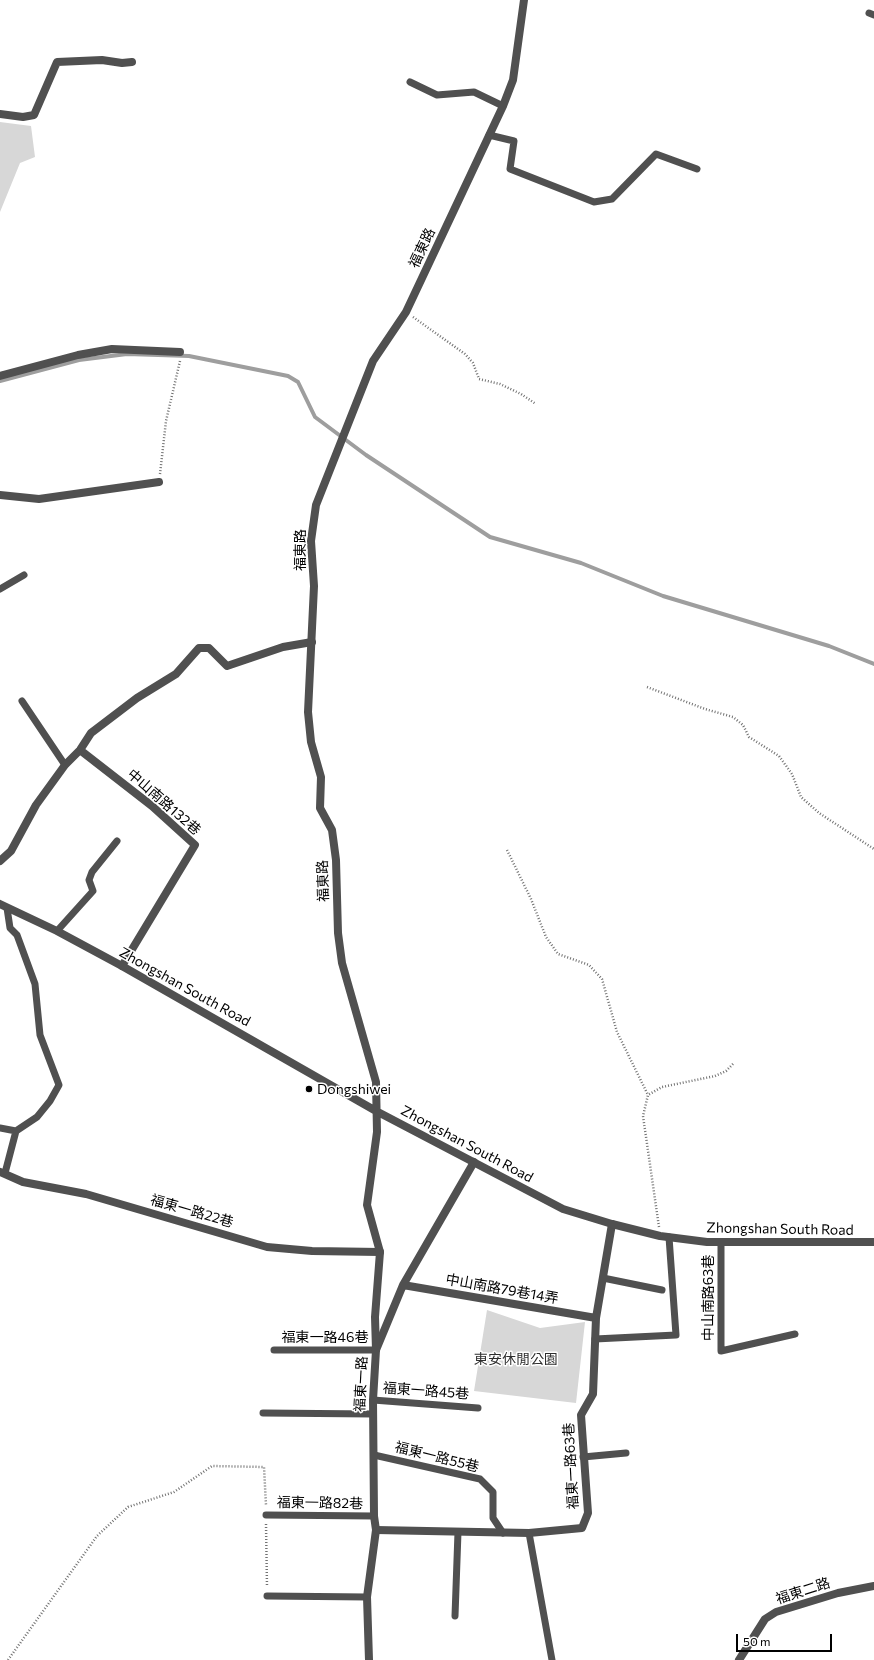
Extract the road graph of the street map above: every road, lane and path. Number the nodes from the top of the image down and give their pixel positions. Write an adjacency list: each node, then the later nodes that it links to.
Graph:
1 (524, 0): 4 (street, 福東路)
2 (132, 62): 5 (street)
3 (410, 82): 4 (lane)
4 (503, 106): 6 (street, 福東路)
5 (0, 114)
6 (489, 135): 7 (lane); 8 (street, 福東路)
7 (697, 169)
8 (406, 312): 12 (path); 17 (street, 福東路)
9 (180, 352): 11 (street)
10 (179, 368): 13 (path)
11 (0, 376)
12 (536, 404)
13 (159, 482): 14 (street)
14 (0, 495)
15 (24, 575): 16 (lane)
16 (0, 589)
17 (312, 642): 20 (street); 31 (street, 福東路)
18 (647, 686): 23 (path)
19 (22, 701): 21 (lane)
20 (80, 750): 21 (street); 28 (street, 中山南路132巷)
21 (65, 765): 25 (street)
22 (117, 841): 27 (lane)
23 (874, 849)
24 (507, 850): 30 (path)
25 (0, 861)
26 (4, 906): 27 (street, Zhongshan South Road); 33 (lane)
27 (57, 931): 28 (street, Zhongshan South Road)
28 (122, 966): 31 (street, Zhongshan South Road)
29 (734, 1063): 30 (path)
30 (648, 1095): 37 (path)
31 (376, 1111): 34 (street, Zhongshan South Road); 41 (street, 福東一路)
32 (0, 1128): 33 (lane)
33 (16, 1131): 35 (lane)
34 (474, 1162): 36 (street, Zhongshan South Road); 43 (street)
35 (2, 1172): 41 (street, 福東一路22巷)
36 (612, 1224): 37 (street, Zhongshan South Road); 42 (street, 福東一路63巷)
37 (660, 1236): 38 (street, Zhongshan South Road)
38 (669, 1237): 39 (street, Zhongshan South Road); 47 (lane)
39 (721, 1242): 40 (street, Zhongshan South Road); 46 (lane, 中山南路63巷)
40 (874, 1242)
41 (380, 1252): 49 (street, 福東一路)
42 (603, 1278): 44 (lane); 45 (street, 福東一路63巷)
43 (403, 1285): 45 (street, 中山南路79巷14弄); 49 (street)
44 (662, 1290)
45 (596, 1318): 47 (street, 福東一路63巷)
46 (795, 1334)
47 (595, 1339): 56 (street, 福東一路63巷)
48 (274, 1350): 49 (lane, 福東一路46巷)
49 (376, 1350): 50 (street, 福東一路)
50 (373, 1400): 51 (lane, 福東一路45巷); 53 (street, 福東一路)
51 (478, 1408)
52 (263, 1413): 53 (lane)
53 (372, 1414): 55 (street, 福東一路)
54 (626, 1453): 56 (lane)
55 (374, 1455): 58 (street, 福東一路); 61 (lane, 福東一路55巷)
56 (583, 1458): 62 (street, 福東一路63巷)
57 (266, 1515): 58 (lane, 福東一路82巷); 64 (path); 67 (path)
58 (374, 1516): 59 (street, 福東一路)
59 (376, 1530): 60 (street, 福東一路63巷); 65 (street, 福東一路)
60 (458, 1532): 61 (street, 福東一路63巷); 66 (lane)
61 (503, 1533): 62 (street, 福東一路63巷)
62 (529, 1533): 69 (lane)
63 (874, 1586): 70 (street, 福東二路)
64 (267, 1596): 65 (lane)
65 (367, 1597): 68 (street, 福東一路)
66 (456, 1616)
67 (8, 1660)
68 (369, 1660)
69 (552, 1660)
70 (739, 1660)

